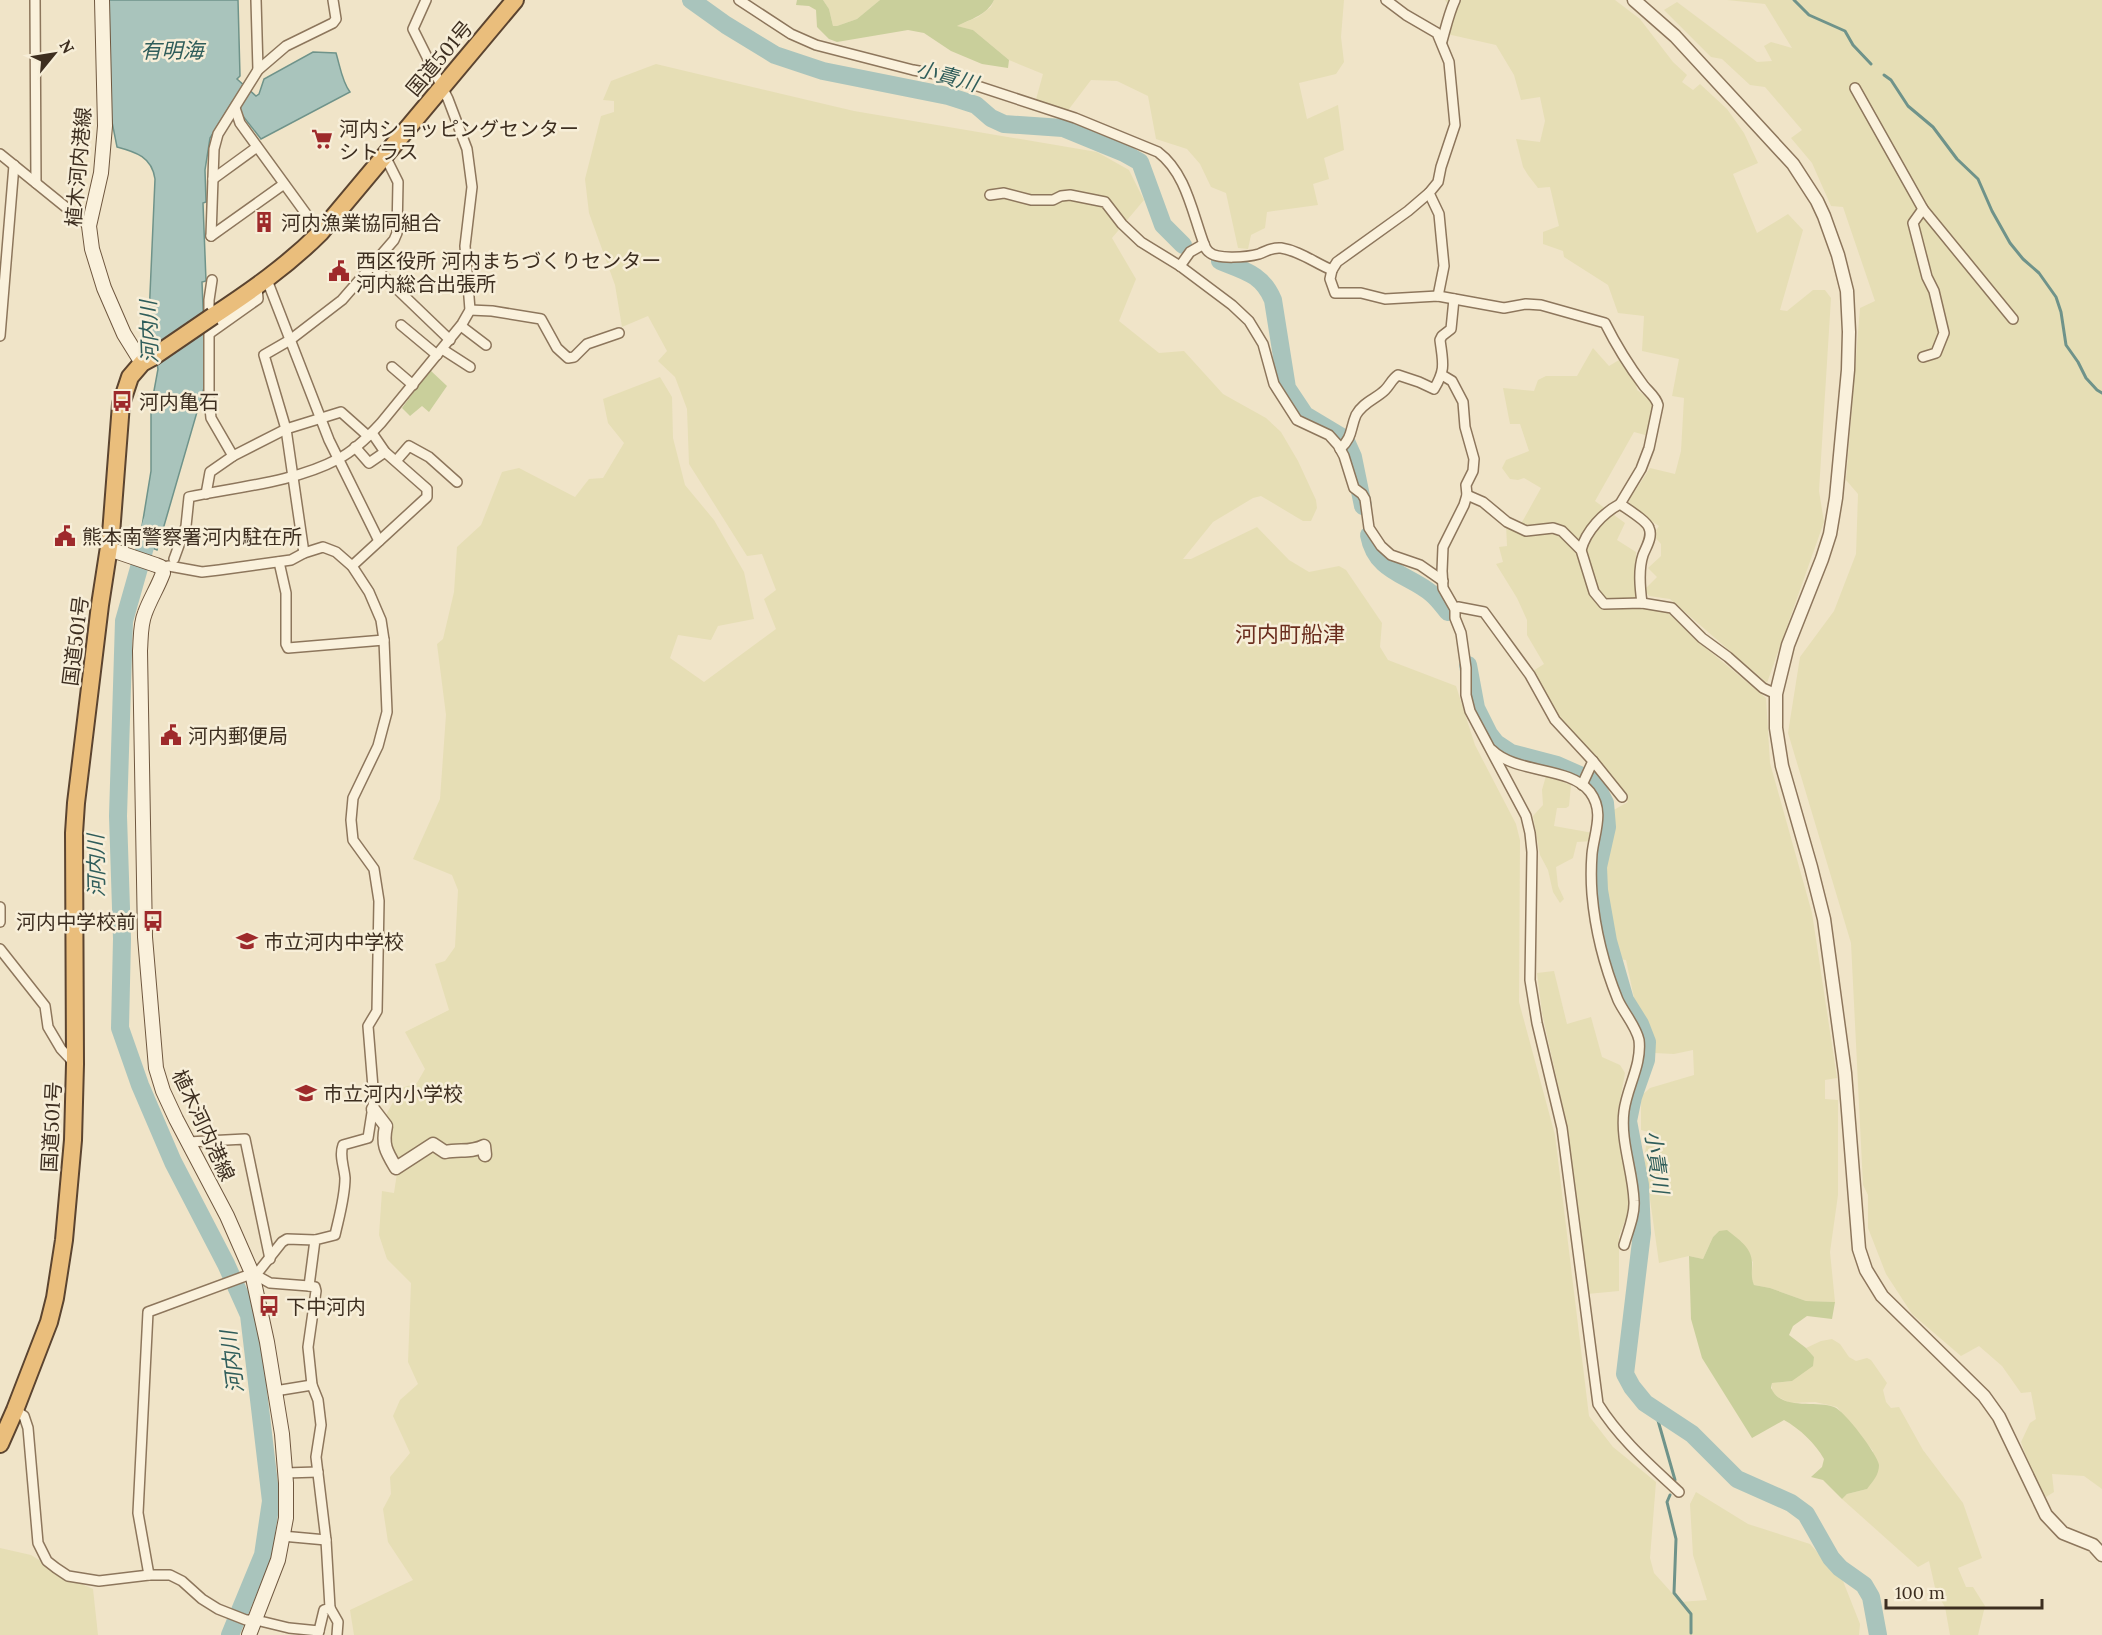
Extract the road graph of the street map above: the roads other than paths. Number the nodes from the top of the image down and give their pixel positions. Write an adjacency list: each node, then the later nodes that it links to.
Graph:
1 (35, 0): 21 (street)
2 (102, 0): 26 (main road, 植木河内港線)
3 (256, 0): 12 (street)
4 (333, 0): 12 (street)
5 (426, 0): 13 (street)
6 (515, 0): 13 (highway, 国道501号)
7 (739, 0): 28 (street)
8 (1386, 0): 11 (street)
9 (1455, 0): 11 (street)
10 (1634, 0): 81 (street)
11 (1442, 41): 23 (street)
12 (258, 70): 15 (street)
13 (442, 88): 18 (highway, 国道501号); 38 (street)
14 (1854, 88): 25 (street)
15 (235, 108): 16 (street); 20 (street)
16 (257, 147): 20 (street); 22 (street)
17 (0, 154): 19 (street)
18 (385, 156): 27 (highway, 国道501号); 29 (street)
19 (14, 165): 21 (street); 44 (street)
20 (213, 179): 22 (street)
21 (36, 183): 26 (street)
22 (284, 184): 27 (street)
23 (1429, 194): 33 (street); 36 (street)
24 (990, 195): 32 (street)
25 (1923, 209): 39 (street); 49 (street)
26 (89, 226): 50 (main road, 植木河内港線)
27 (320, 233): 35 (highway, 国道501号)
28 (1204, 244): 32 (street); 33 (street)
29 (384, 252): 30 (street); 31 (street)
30 (420, 261)
31 (373, 266): 45 (street); 46 (street)
32 (1180, 266): 58 (street)
33 (1332, 270): 36 (street)
34 (212, 280): 42 (street)
35 (262, 284): 42 (street); 45 (street); 50 (highway, 国道501号, bridge)
36 (1438, 296): 37 (street)
37 (1454, 299): 53 (street); 68 (street)
38 (470, 310): 41 (street); 43 (street)
39 (2013, 319)
40 (401, 325): 48 (street)
41 (460, 326): 46 (street); 47 (street)
42 (210, 333): 61 (street)
43 (620, 333)
44 (0, 336)
45 (290, 340): 55 (street); 56 (street)
46 (450, 340): 48 (street)
47 (486, 345)
48 (440, 352): 52 (street); 54 (street)
49 (1923, 357)
50 (148, 360): 71 (highway, 国道501号)
51 (392, 367): 54 (street)
52 (470, 367)
53 (1442, 375): 58 (street); 67 (street)
54 (413, 385): 57 (street)
55 (320, 418): 56 (street); 57 (street); 62 (street)
56 (286, 429): 61 (street); 64 (street)
57 (370, 435): 59 (street); 60 (street)
58 (1344, 445): 77 (street)
59 (355, 447): 60 (street); 62 (street)
60 (385, 452): 63 (street)
61 (233, 456): 66 (street)
62 (340, 459): 64 (street); 69 (street)
63 (396, 461): 65 (street); 69 (street)
64 (292, 476): 66 (street); 72 (street)
65 (457, 482)
66 (206, 494): 73 (street)
67 (1467, 495): 70 (street); 77 (street)
68 (1620, 504): 70 (street); 78 (street)
69 (380, 541): 76 (street)
70 (1581, 550): 78 (street)
71 (115, 552): 75 (main road); 89 (highway, 国道501号)
72 (304, 553): 74 (street); 76 (street)
73 (174, 559)
74 (279, 562): 75 (street); 80 (street)
75 (158, 566): 91 (main road, 植木河内港線)
76 (352, 567): 80 (street)
77 (1443, 581): 79 (street)
78 (1642, 603): 81 (street)
79 (1455, 609): 82 (street); 83 (street)
80 (384, 640): 90 (street)
81 (1776, 694): 107 (street)
82 (1486, 744): 84 (street); 104 (street)
83 (1593, 761): 84 (street); 85 (street)
84 (1584, 781): 94 (street)
85 (1622, 797)
86 (0, 907): 87 (street)
87 (0, 922)
88 (0, 949): 89 (street)
89 (75, 1064): 100 (highway, 国道501号)
90 (373, 1109): 92 (street); 93 (street)
91 (188, 1142): 95 (street); 96 (main road, 植木河内港線)
92 (485, 1155)
93 (315, 1240): 95 (street); 97 (street)
94 (1624, 1245)
95 (270, 1259): 96 (street)
96 (249, 1274): 97 (street); 99 (main road, 植木河内港線); 108 (street)
97 (309, 1286): 98 (street)
98 (312, 1385): 99 (street); 102 (street)
99 (275, 1391): 103 (main road, 植木河内港線)
100 (15, 1410): 101 (highway, 国道501号); 108 (street)
101 (0, 1444)
102 (318, 1472): 103 (street); 106 (street)
103 (285, 1473): 105 (main road, 植木河内港線)
104 (1678, 1492)
105 (282, 1536): 106 (street); 110 (main road, 植木河内港線)
106 (326, 1540): 109 (street)
107 (2102, 1555)
108 (149, 1575): 110 (street)
109 (330, 1608): 111 (street); 113 (street)
110 (251, 1620): 111 (street); 112 (main road, 植木河内港線)
111 (319, 1633)
112 (249, 1635)
113 (337, 1635)

